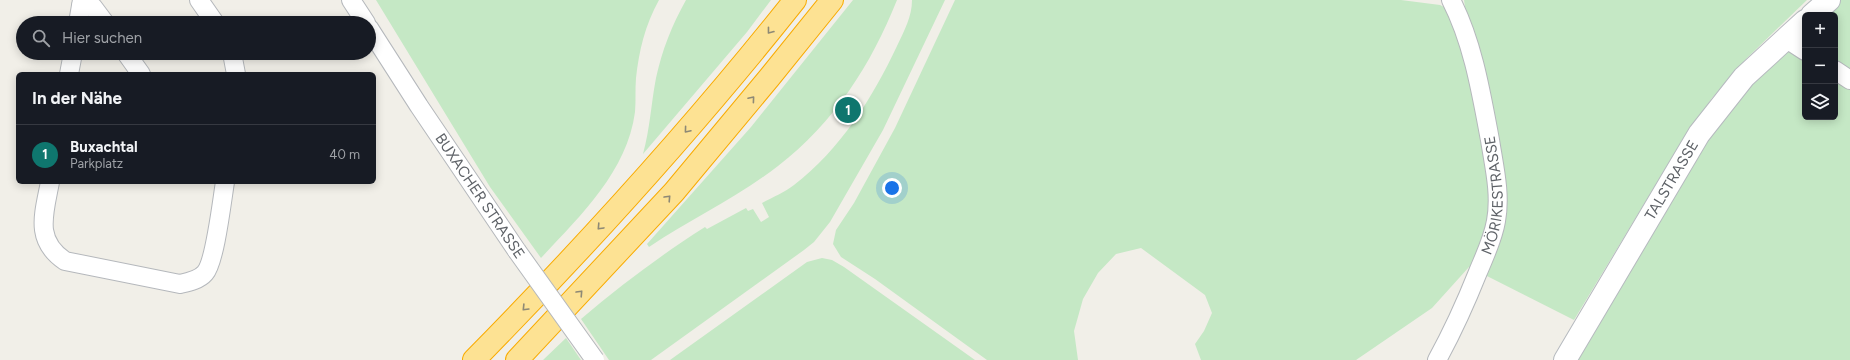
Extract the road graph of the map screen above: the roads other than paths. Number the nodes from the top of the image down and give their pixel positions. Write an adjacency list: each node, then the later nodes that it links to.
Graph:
1 (199, 0): 11 (street)
2 (351, 0): 12 (street)
3 (794, 0): 27 (highway, one-way to 27)
4 (832, 0): 28 (highway, one-way to 4)
5 (1451, 0): 30 (street, MÖRIKESTRASSE)
6 (1829, 0): 8 (street)
7 (82, 3): 9 (street); 10 (street)
8 (1815, 12)
9 (79, 16)
10 (100, 16)
11 (210, 16)
12 (361, 16)
13 (1802, 24): 14 (street, TALSTRASSE)
14 (1785, 38): 16 (street); 31 (street, TALSTRASSE)
15 (376, 39): 29 (street, BUXACHER STRASSE, bridge)
16 (1802, 49)
17 (72, 60): 20 (street)
18 (131, 60): 21 (street)
19 (233, 60): 22 (street)
20 (69, 72)
21 (140, 72)
22 (236, 72)
23 (1838, 72): 24 (street)
24 (1850, 80)
25 (50, 184): 26 (street)
26 (225, 184)
27 (474, 360)
28 (517, 360)
29 (595, 360)
30 (1437, 360)
31 (1565, 360)

